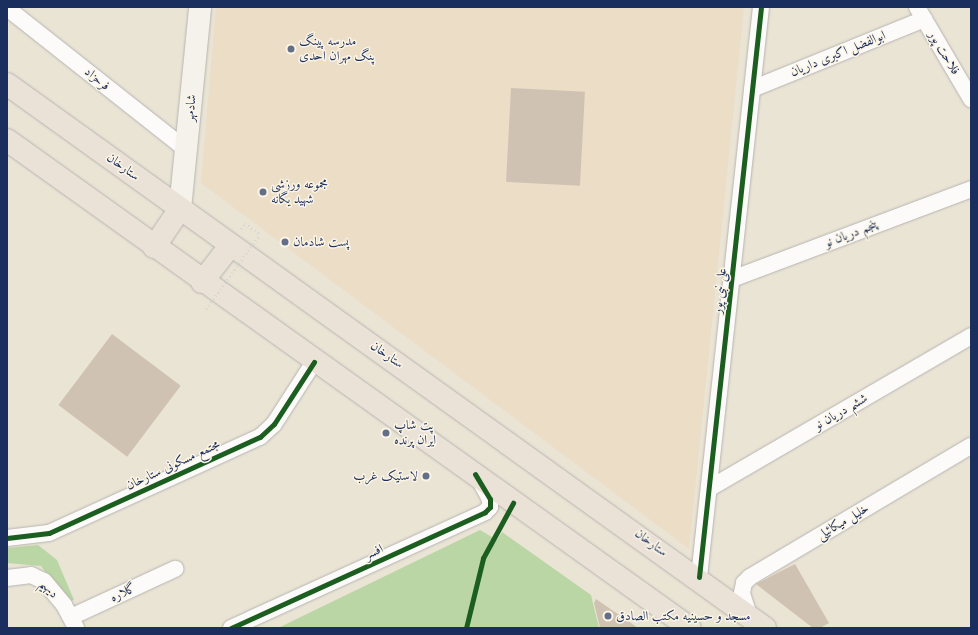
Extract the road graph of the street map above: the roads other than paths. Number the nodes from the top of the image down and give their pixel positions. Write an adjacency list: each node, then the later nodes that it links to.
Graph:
1 (200, 7): 9 (main road, شادمهر)
2 (761, 7): 6 (street, علی نبی پور)
3 (7, 8): 9 (street, فرحزاد)
4 (920, 13): 6 (street, ابوالفضل اکبری داریان); 7 (street, فلاحت پور)
5 (7, 84): 11 (main road, ستارخان)
6 (752, 89): 14 (street, علی نبی پور)
7 (971, 99)
8 (7, 140): 13 (main road)
9 (188, 152): 11 (main road, شادمهر)
10 (971, 189): 14 (street, پنجم دریان‌ نو)
11 (180, 209): 12 (main road, ستارخان); 13 (main road)
12 (230, 246): 15 (main road); 23 (main road, ستارخان)
13 (154, 247): 15 (main road)
14 (732, 279): 20 (street, علی نبی پور)
15 (202, 282): 17 (main road)
16 (971, 336): 20 (street, ششم دریان نو)
17 (314, 362): 19 (main road); 21 (street, مجتمع مسکونی ستارخان)
18 (971, 446): 25 (street, خلیل میکائیلی)
19 (476, 474): 26 (street, افسر); 29 (main road)
20 (710, 488): 23 (street, علی نبی پور)
21 (7, 538)
22 (174, 569): 27 (street, گلاره)
23 (699, 577): 25 (main road, ستارخان)
24 (7, 578): 27 (street, دیهیم)
25 (749, 615): 30 (main road, ستارخان)
26 (265, 621): 28 (street, افسر)
27 (74, 622)
28 (231, 628)
29 (690, 628)
30 (765, 628)

